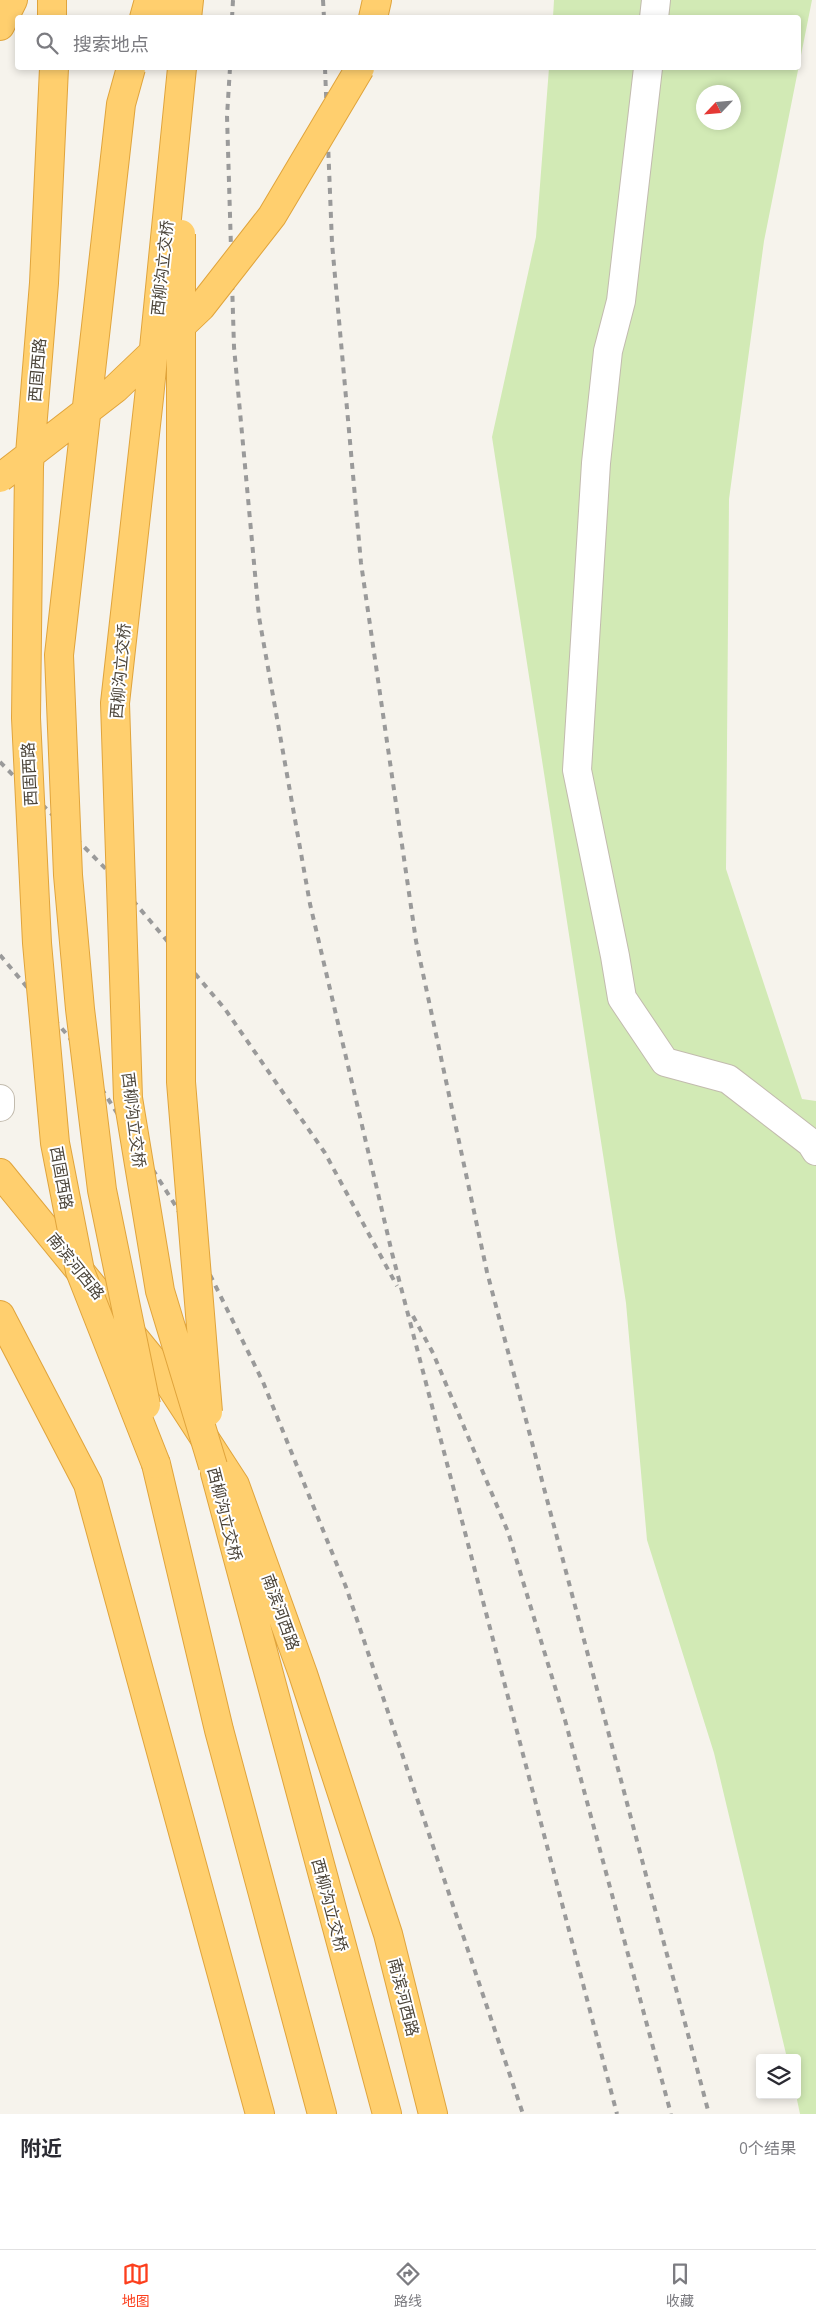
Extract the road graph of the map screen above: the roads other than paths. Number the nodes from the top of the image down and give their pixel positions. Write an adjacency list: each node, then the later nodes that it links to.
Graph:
1 (13, 0): 14 (highway)
2 (52, 0): 8 (highway)
3 (149, 0): 9 (highway)
4 (169, 0): 10 (highway)
5 (189, 0): 11 (highway)
6 (377, 0): 12 (highway)
7 (656, 0): 13 (street)
8 (52, 15)
9 (145, 15)
10 (170, 15)
11 (187, 15)
12 (374, 15)
13 (654, 15)
14 (0, 26)
15 (54, 70): 28 (highway, 西固西路, bridge)
16 (130, 70): 28 (highway, bridge)
17 (172, 70): 29 (highway, bridge)
18 (182, 70): 27 (highway, 西柳沟立交桥, bridge)
19 (359, 70): 21 (highway, bridge)
20 (648, 70): 24 (street)
21 (0, 478)
22 (0, 1099): 23 (street)
23 (0, 1107)
24 (816, 1151)
25 (0, 1173): 27 (highway, 南滨河西路)
26 (0, 1315): 30 (highway)
27 (205, 1438): 29 (highway, 西柳沟立交桥, bridge); 33 (highway, 南滨河西路)
28 (156, 1464): 31 (highway)
29 (213, 1466): 32 (highway, 西柳沟立交桥)
30 (260, 2114)
31 (322, 2114)
32 (387, 2114)
33 (433, 2114)

